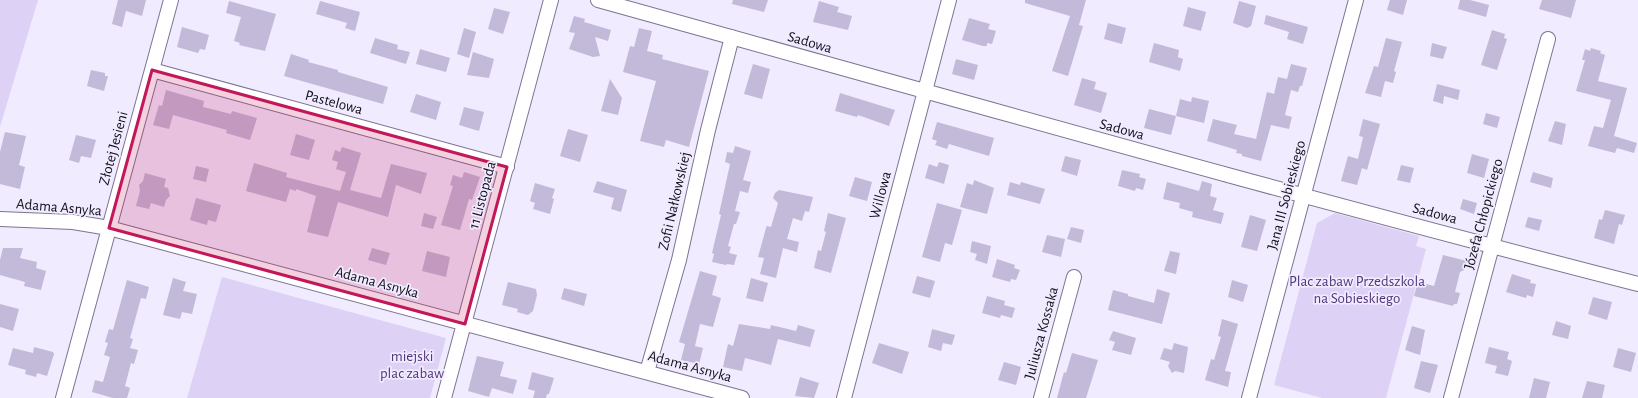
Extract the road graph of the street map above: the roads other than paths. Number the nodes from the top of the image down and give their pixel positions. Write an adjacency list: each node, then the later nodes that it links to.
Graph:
1 (171, 0): 8 (street, Złotej Jesieni)
2 (551, 0): 10 (street, 11 Listopada)
3 (598, 0): 6 (street, Sadowa)
4 (949, 0): 9 (street, Willowa)
5 (1356, 0): 11 (street, Jana III Sobieskiego)
6 (732, 37): 9 (street, Sadowa); 18 (street, Zofii Nałkowskiej)
7 (1548, 39): 14 (street, Józefa Chłopickiego)
8 (152, 70): 10 (street, Pastelowa); 13 (street, Złotej Jesieni)
9 (925, 92): 11 (street, Sadowa); 22 (street, Willowa)
10 (507, 167): 17 (street, 11 Listopada)
11 (1304, 195): 14 (street, Sadowa); 24 (street, Jana III Sobieskiego)
12 (0, 219): 13 (street, Adama Asnyka)
13 (109, 228): 17 (street, Adama Asnyka); 19 (street, Złotej Jesieni)
14 (1492, 246): 16 (street, Sadowa); 25 (street, Józefa Chłopickiego)
15 (1074, 277): 23 (street, Juliusza Kossaka)
16 (1638, 284)
17 (465, 324): 18 (street, Adama Asnyka); 20 (street, 11 Listopada)
18 (647, 372): 21 (street, Adama Asnyka)
19 (63, 398)
20 (444, 398)
21 (742, 398)
22 (844, 398)
23 (1041, 398)
24 (1249, 398)
25 (1451, 398)

